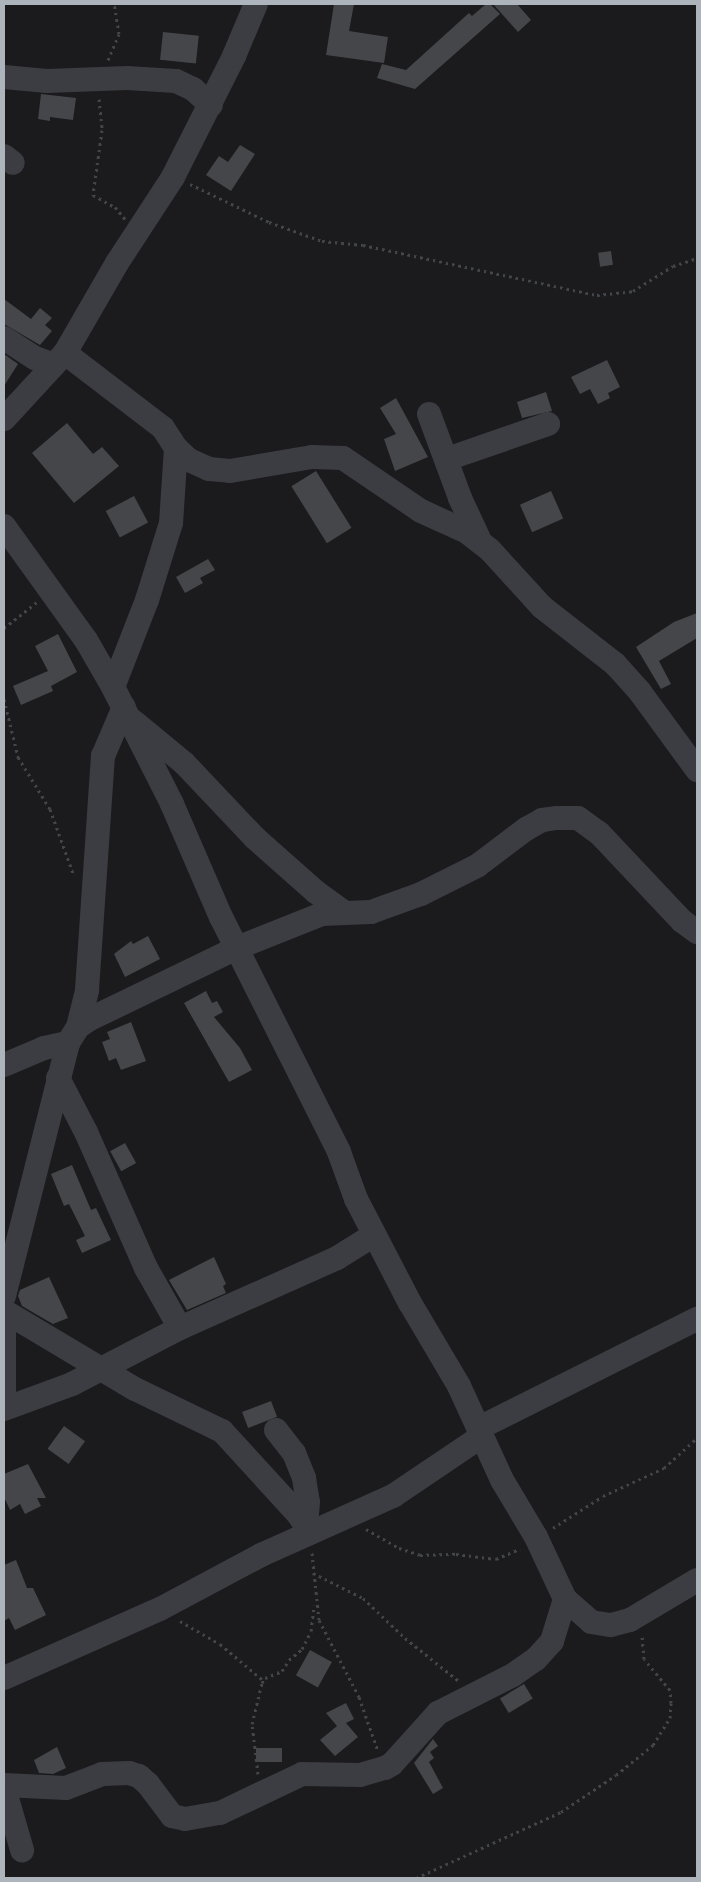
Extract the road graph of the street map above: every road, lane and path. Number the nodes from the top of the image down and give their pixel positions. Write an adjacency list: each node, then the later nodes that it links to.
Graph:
1 (114, 4): 4 (path)
2 (256, 4): 5 (street)
3 (4, 77): 4 (street)
4 (98, 81): 5 (street); 7 (path)
5 (211, 104): 6 (street)
6 (173, 177): 7 (street); 8 (path)
7 (134, 237): 10 (street)
8 (697, 258)
9 (4, 338): 10 (street)
10 (59, 359): 12 (street); 14 (street)
11 (429, 414): 15 (street)
12 (4, 419)
13 (548, 424): 15 (street)
14 (176, 448): 17 (street); 21 (street)
15 (447, 459): 17 (street)
16 (4, 526): 18 (street)
17 (480, 541): 22 (street)
18 (51, 591): 19 (path); 21 (street)
19 (4, 628)
20 (4, 699): 23 (path)
21 (122, 704): 23 (street); 24 (street); 26 (street)
22 (697, 770)
23 (92, 892): 27 (street)
24 (344, 912): 25 (street); 26 (street)
25 (697, 932)
26 (237, 948): 27 (street); 30 (street)
27 (73, 1035): 28 (street); 29 (street)
28 (4, 1065)
29 (58, 1078): 31 (street); 34 (street)
30 (374, 1235): 34 (street); 39 (street)
31 (4, 1296)
32 (4, 1311): 36 (street)
33 (697, 1319): 39 (street)
34 (180, 1328): 36 (street)
35 (4, 1331): 37 (street)
36 (100, 1367): 37 (street); 42 (street)
37 (4, 1409)
38 (276, 1430): 42 (street)
39 (481, 1432): 41 (street); 43 (street)
40 (697, 1438): 43 (path)
41 (348, 1519): 42 (street); 43 (path)
42 (308, 1530): 44 (path); 48 (street)
43 (536, 1537): 46 (street)
44 (313, 1573): 47 (path); 52 (path)
45 (697, 1580): 49 (street)
46 (565, 1599): 49 (street); 52 (street)
47 (315, 1602): 51 (path); 53 (path)
48 (160, 1609): 50 (street); 51 (path)
49 (644, 1611): 57 (path)
50 (4, 1678)
51 (264, 1681): 55 (path)
52 (478, 1691): 53 (street)
53 (384, 1768): 55 (street)
54 (4, 1786): 55 (street); 56 (street)
55 (261, 1792)
56 (22, 1850)
57 (416, 1878)

